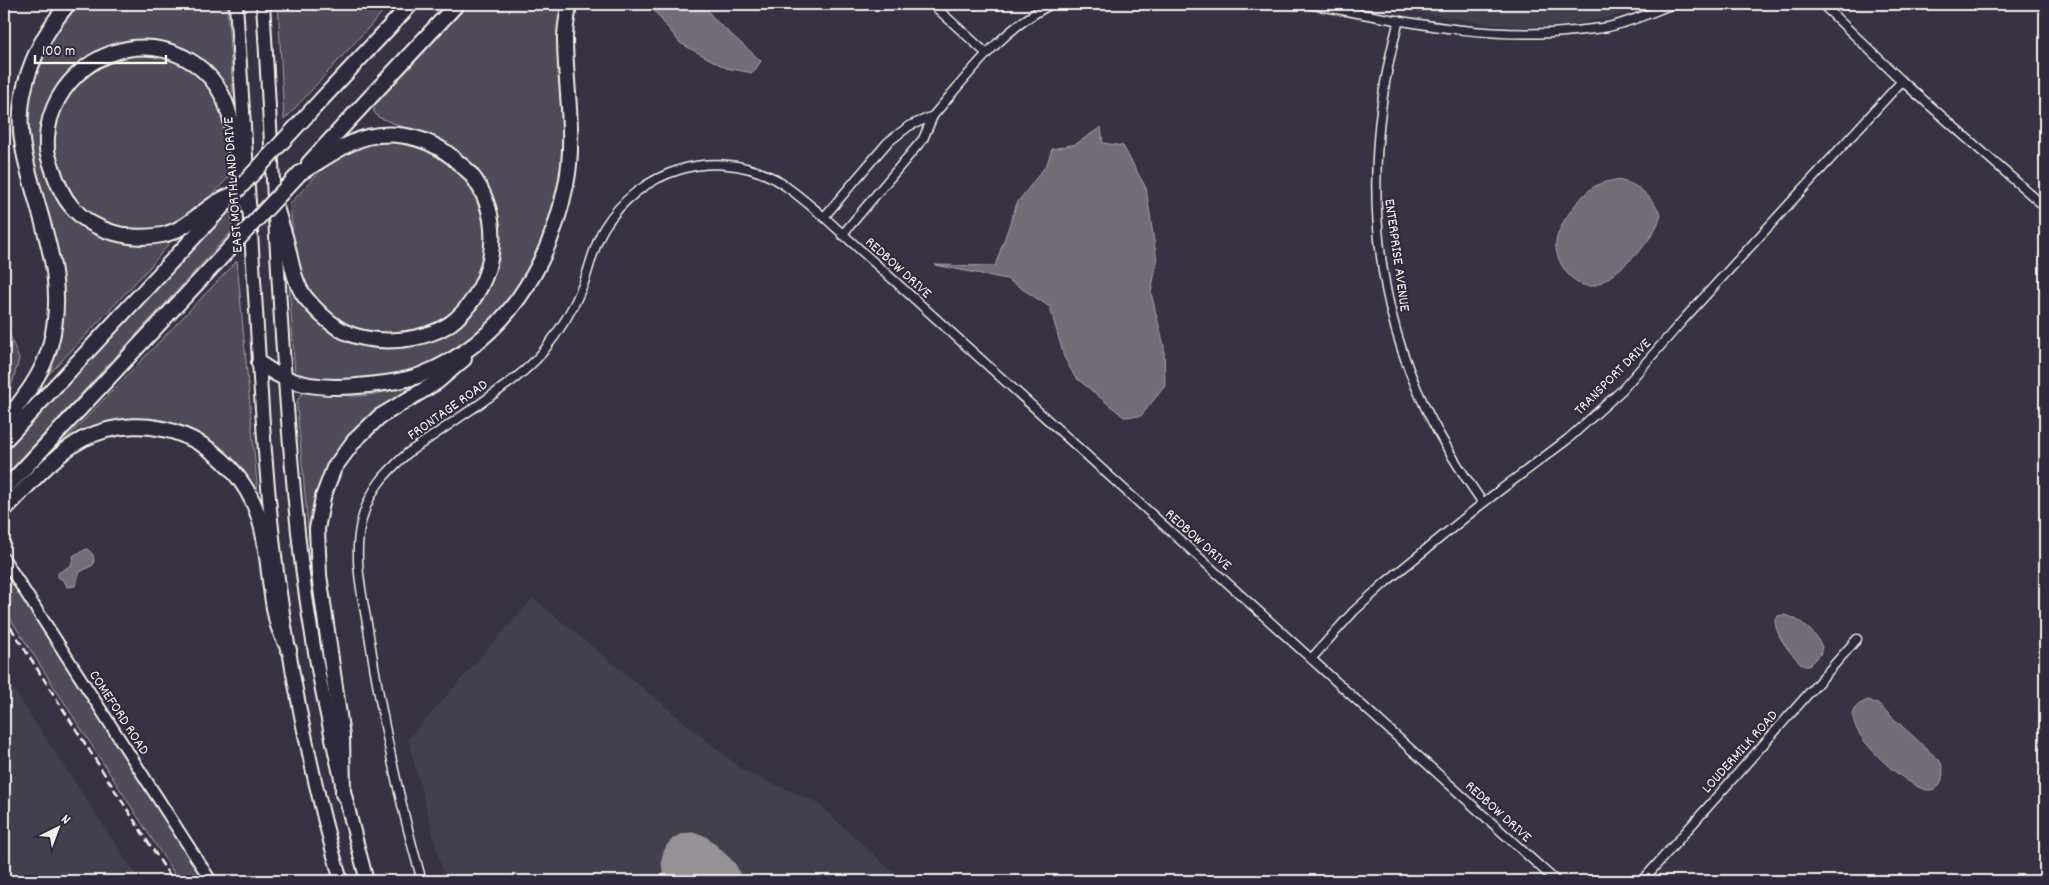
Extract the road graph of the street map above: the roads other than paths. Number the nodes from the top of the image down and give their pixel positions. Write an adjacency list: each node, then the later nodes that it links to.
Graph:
1 (68, 4): 29 (highway)
2 (236, 4): 23 (highway, EAST MORTHLAND DRIVE)
3 (263, 4): 21 (highway)
4 (406, 4): 15 (highway)
5 (411, 4): 15 (highway)
6 (457, 4): 19 (highway)
7 (569, 4): 26 (highway)
8 (932, 4): 16 (street)
9 (1052, 4): 16 (street)
10 (1309, 4): 14 (street)
11 (1673, 4): 13 (street)
12 (1822, 4): 17 (street)
13 (1655, 7): 14 (street)
14 (1399, 20): 32 (street, ENTERPRISE AVENUE)
15 (390, 27): 20 (highway, bridge)
16 (986, 53): 18 (street)
17 (1902, 81): 22 (street); 32 (street, TRANSPORT DRIVE)
18 (933, 116): 24 (street); 25 (street)
19 (325, 152): 21 (highway); 31 (highway, bridge)
20 (234, 194): 23 (highway); 30 (highway)
21 (276, 207): 28 (highway)
22 (2045, 207)
23 (249, 209): 27 (highway, EAST MORTHLAND DRIVE)
24 (824, 217): 25 (street, REDBOW DRIVE); 42 (street, FRONTAGE ROAD)
25 (842, 235): 37 (street, REDBOW DRIVE)
26 (498, 324): 28 (highway); 38 (highway)
27 (259, 363): 28 (highway); 36 (highway, EAST MORTHLAND DRIVE)
28 (285, 378): 38 (highway)
29 (4, 423)
30 (4, 441)
31 (9, 495): 33 (highway); 36 (highway)
32 (1483, 503): 37 (street, TRANSPORT DRIVE)
33 (4, 510)
34 (4, 559): 39 (street, COMEFORD ROAD)
35 (1857, 639): 44 (street, LOUDERMILK ROAD)
36 (289, 650): 40 (highway, EAST MORTHLAND DRIVE)
37 (1311, 659): 43 (street, REDBOW DRIVE)
38 (343, 794): 41 (highway)
39 (211, 881)
40 (341, 881)
41 (367, 881)
42 (422, 881)
43 (1556, 881)
44 (1642, 881)

